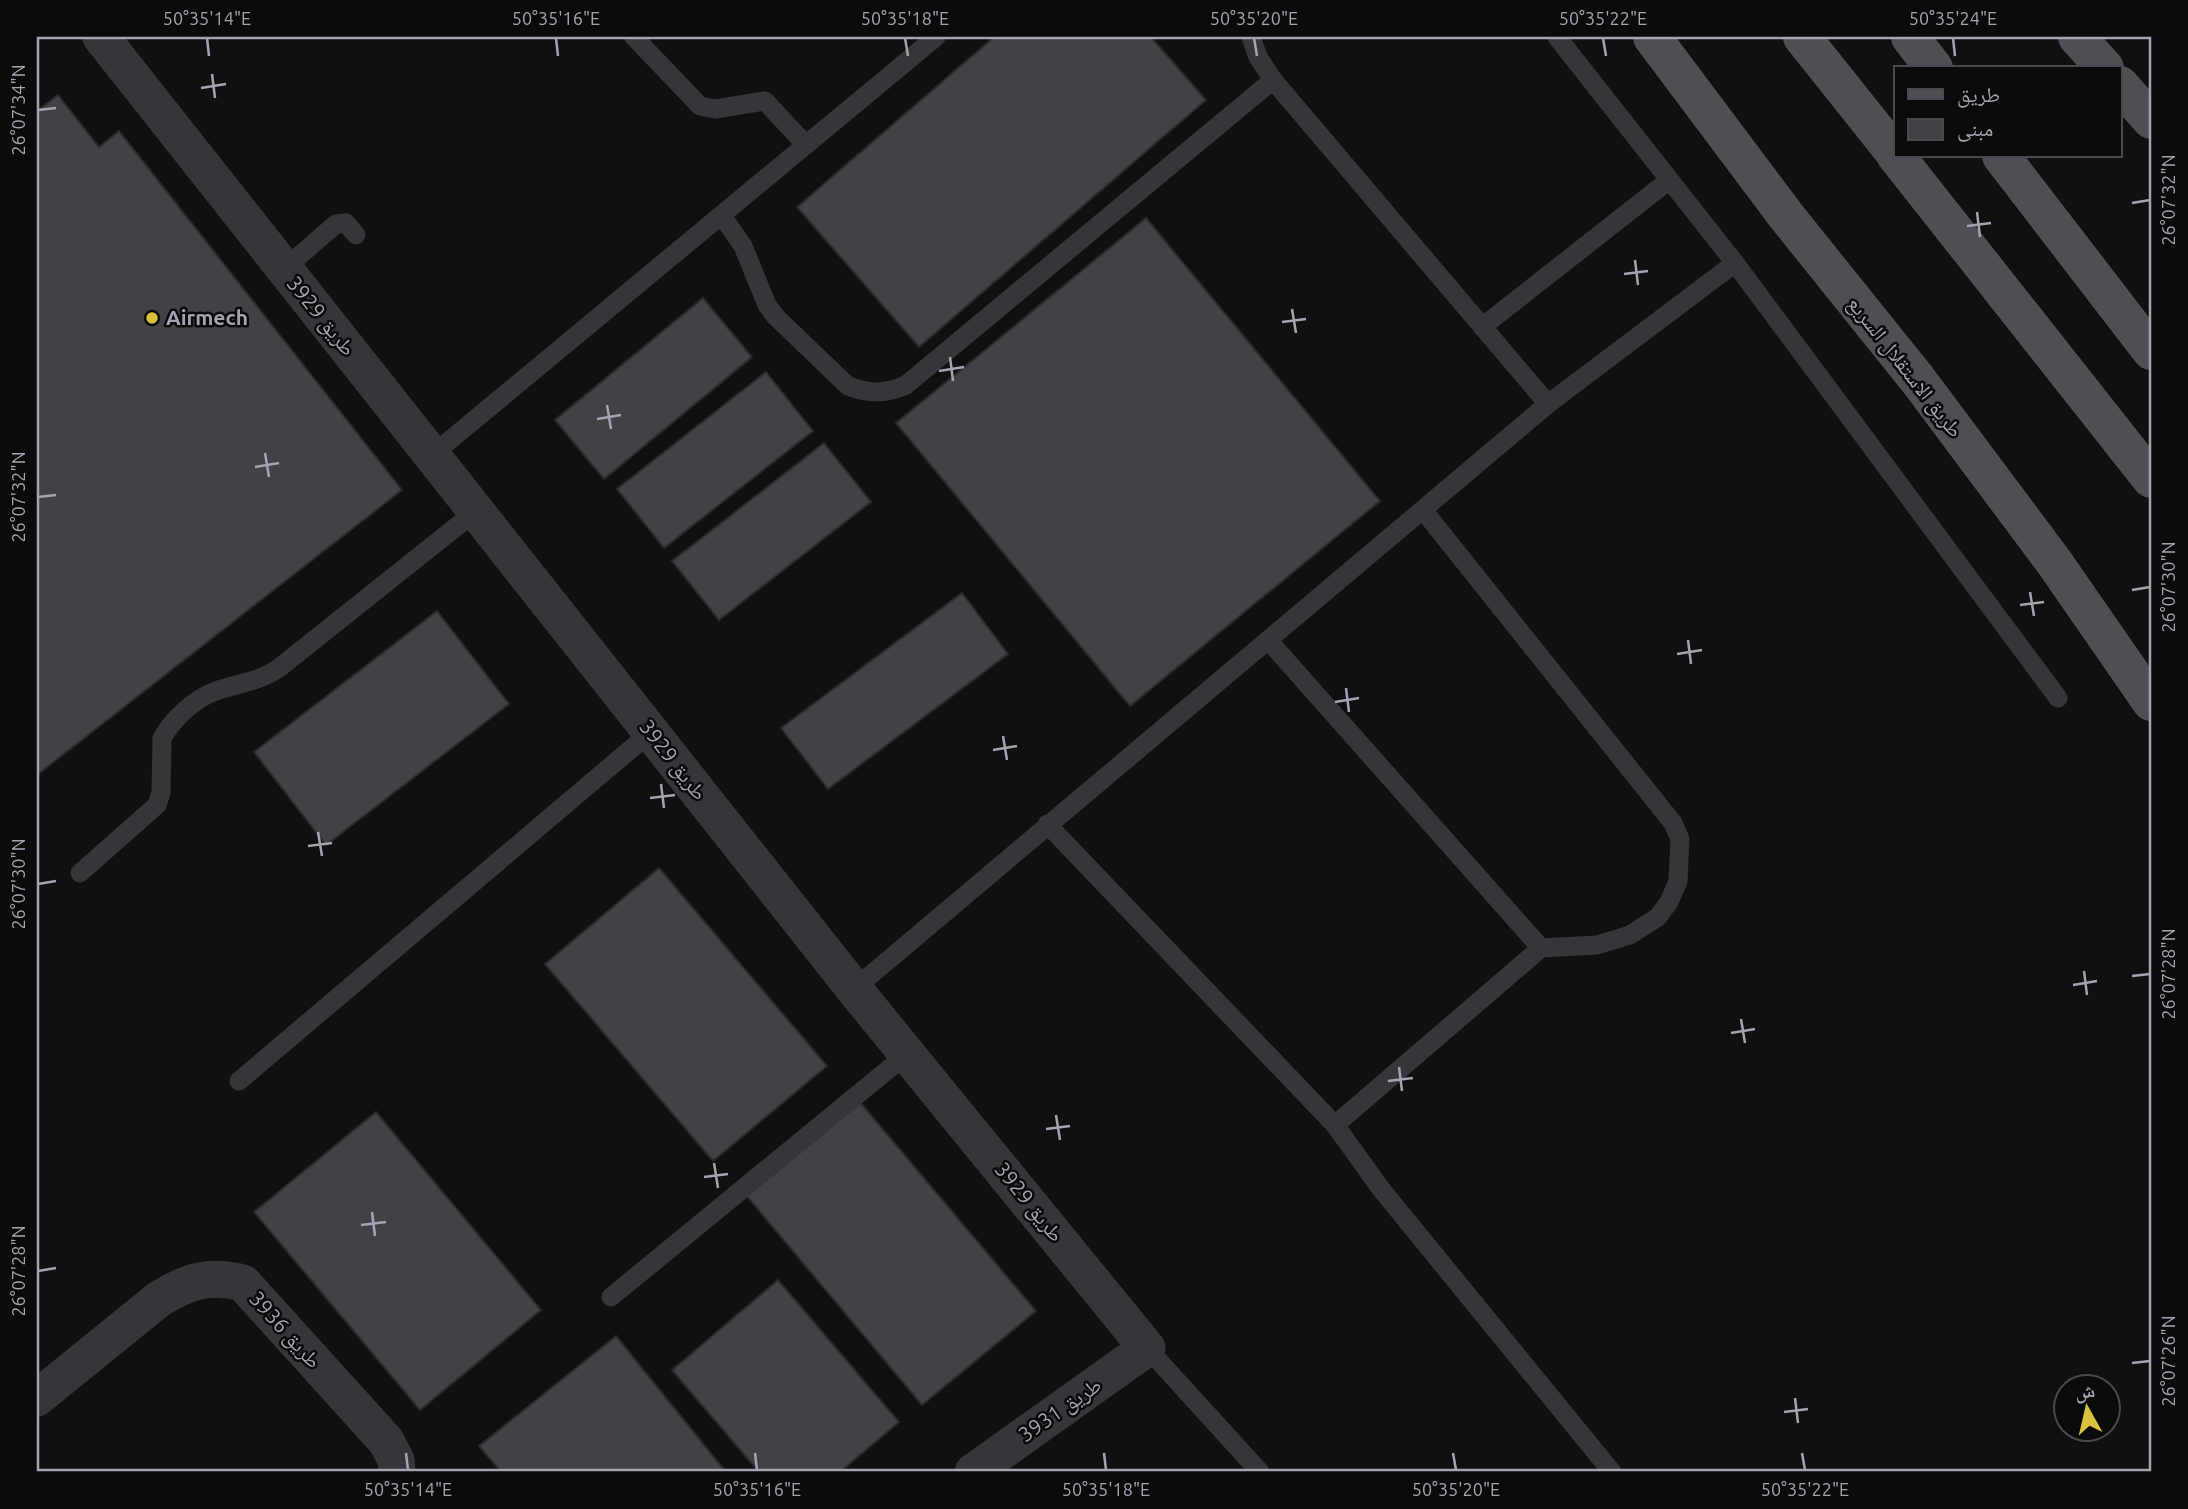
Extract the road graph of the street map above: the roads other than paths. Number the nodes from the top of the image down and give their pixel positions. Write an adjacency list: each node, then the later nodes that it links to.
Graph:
1 (101, 37): 23 (street, طريق 3929)
2 (634, 37): 15 (lane)
3 (1251, 37): 12 (lane)
4 (1557, 37): 19 (lane)
5 (1652, 37): 33 (main road, طريق الاستقلال السريع)
6 (1802, 37): 16 (main road)
7 (1910, 37): 10 (main road)
8 (2077, 37): 11 (main road)
9 (931, 38): 15 (lane)
10 (1932, 66)
11 (2103, 66)
12 (1273, 80): 20 (lane); 24 (lane)
13 (2122, 87): 14 (main road)
14 (2151, 120)
15 (806, 145): 20 (lane)
16 (1894, 152)
17 (1898, 158): 28 (main road)
18 (2003, 158): 25 (main road)
19 (1668, 181): 22 (lane); 24 (lane)
20 (722, 216): 27 (lane)
21 (356, 235): 23 (lane)
22 (1735, 263): 26 (lane); 32 (lane)
23 (284, 269): 27 (street, طريق 3929)
24 (1482, 327): 26 (lane)
25 (2151, 351)
26 (1548, 404): 29 (lane)
27 (432, 455): 30 (street, طريق 3929)
28 (2151, 479)
29 (1423, 510): 31 (lane); 37 (lane)
30 (476, 511): 34 (street, طريق 3929); 36 (lane)
31 (1269, 640): 35 (lane); 37 (lane)
32 (2058, 698)
33 (2151, 702)
34 (651, 732): 38 (street, طريق 3929); 40 (lane)
35 (1047, 824): 38 (lane); 41 (lane)
36 (80, 873)
37 (1541, 948): 41 (lane)
38 (854, 989): 39 (street, طريق 3929)
39 (907, 1054): 42 (lane); 43 (street, طريق 3929)
40 (239, 1081)
41 (1335, 1125): 48 (lane)
42 (611, 1297)
43 (1147, 1348): 46 (street, طريق 3931); 47 (lane, طريق 3929)
44 (37, 1398): 45 (street, طريق 3936)
45 (397, 1472)
46 (972, 1472)
47 (1260, 1472)
48 (1612, 1472)

